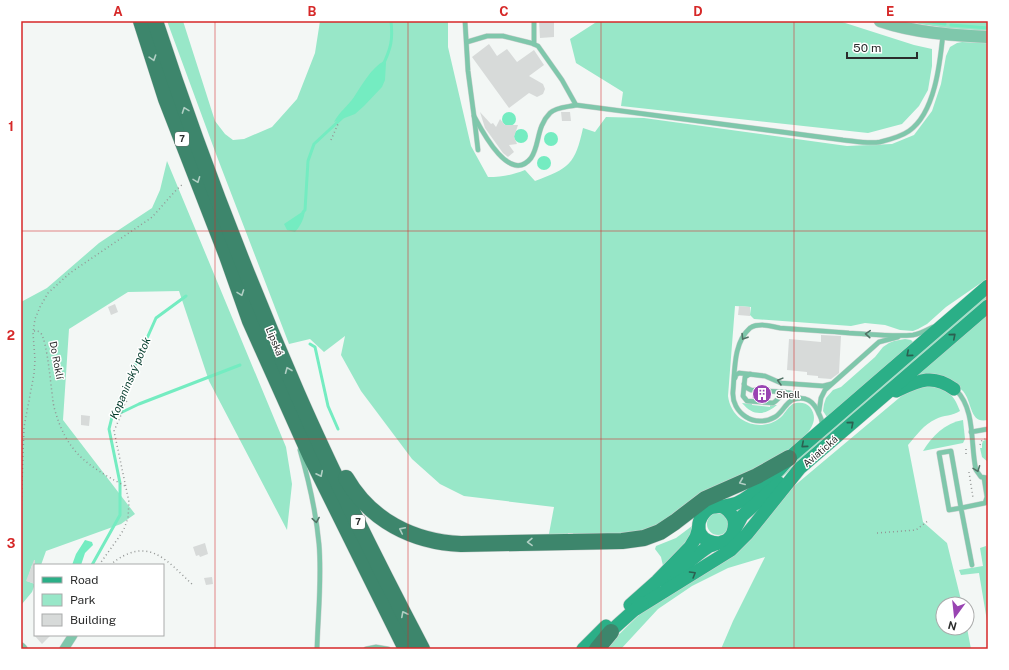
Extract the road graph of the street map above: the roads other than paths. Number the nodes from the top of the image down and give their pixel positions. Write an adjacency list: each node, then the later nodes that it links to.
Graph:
1 (141, 21): 23 (highway, Lipská / 7, one-way to 23)
2 (155, 21): 23 (highway, Lipská / 7, one-way to 2)
3 (465, 21): 8 (lane)
4 (534, 21): 9 (lane)
5 (880, 21): 6 (street)
6 (943, 34): 7 (street); 10 (lane)
7 (988, 37)
8 (467, 42): 9 (lane); 11 (lane)
9 (534, 44): 10 (lane)
10 (576, 105): 11 (lane)
11 (474, 116): 12 (lane)
12 (478, 150)
13 (988, 286): 15 (main road, Aviatická)
14 (988, 306): 25 (main road, Aviatická, one-way to 14)
15 (949, 320): 16 (lane); 29 (main road, Aviatická, one-way to 29)
16 (907, 335): 18 (lane, one-way to 18); 20 (lane)
17 (750, 374): 18 (lane); 19 (lane); 20 (lane, one-way to 17)
18 (735, 378): 24 (lane)
19 (744, 384): 22 (lane); 22 (lane)
20 (832, 384): 26 (lane)
21 (954, 388): 25 (main road); 28 (lane)
22 (788, 393): 24 (lane)
23 (291, 397): 30 (lane); 38 (highway, one-way to 23); 48 (highway, Lipská / 7, one-way to 48); 49 (highway, Lipská / 7, one-way to 23)
24 (800, 398): 26 (lane)
25 (881, 398): 32 (main road, Aviatická, one-way to 25)
26 (819, 412): 29 (lane)
27 (988, 429): 28 (lane)
28 (971, 432): 33 (lane, one-way to 33)
29 (818, 433): 32 (main road, Aviatická, one-way to 32)
30 (296, 437)
31 (299, 445): 45 (lane, one-way to 45)
32 (794, 463): 34 (main road, Aviatická); 37 (main road); 38 (highway, one-way to 38); 41 (main road, Aviatická, one-way to 32)
33 (986, 478): 35 (lane)
34 (710, 508): 36 (main road); 37 (main road); 38 (highway)
35 (961, 508): 35 (lane); 40 (lane)
36 (699, 527): 39 (main road); 50 (main road)
37 (733, 532): 39 (main road)
38 (569, 541)
39 (719, 543): 41 (main road)
40 (972, 565)
41 (636, 609): 42 (main road)
42 (611, 632): 51 (main road); 52 (highway)
43 (72, 636): 44 (street)
44 (64, 649)
45 (317, 649)
46 (366, 649): 47 (lane)
47 (388, 649)
48 (406, 649)
49 (422, 649)
50 (583, 649)
51 (589, 649)
52 (597, 649)

